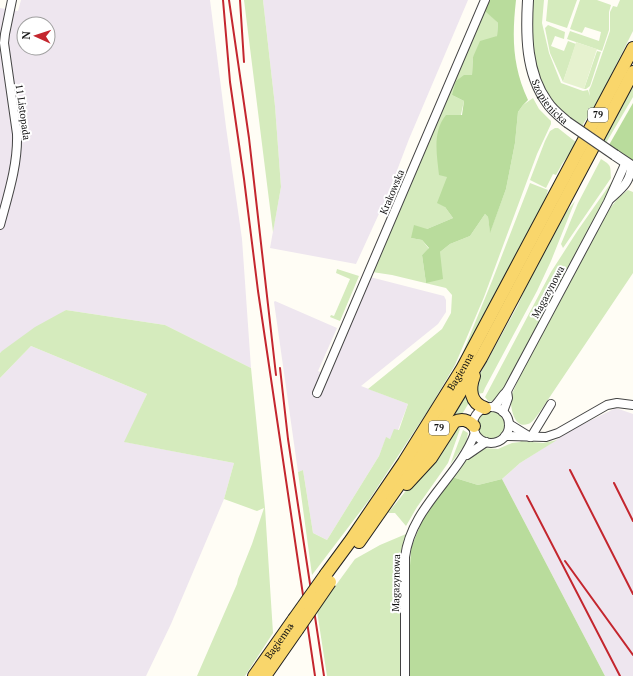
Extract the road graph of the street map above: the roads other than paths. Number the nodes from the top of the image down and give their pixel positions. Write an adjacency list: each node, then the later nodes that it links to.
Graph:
1 (12, 0): 9 (street, 11 Listopada)
2 (485, 0): 12 (street, Krakowska)
3 (528, 0): 6 (street, Szopienicka, bridge)
4 (633, 48): 24 (main road, Bagienna / 79)
5 (633, 72): 10 (main road, Bagienna / 79)
6 (630, 165): 7 (street, Magazynowa); 8 (street, Magazynowa)
7 (630, 183): 8 (street, Magazynowa)
8 (608, 202): 11 (street, Magazynowa)
9 (0, 225)
10 (481, 358): 15 (main road); 23 (main road, Bagienna / 79)
11 (507, 392): 15 (street, Magazynowa); 16 (street, Magazynowa)
12 (317, 393)
13 (551, 404): 20 (street)
14 (633, 406): 20 (street)
15 (489, 408): 16 (street); 18 (street)
16 (504, 412): 17 (street)
17 (509, 424): 19 (street); 20 (street)
18 (475, 429): 21 (street); 22 (street, Magazynowa); 23 (main road)
19 (505, 436): 20 (street); 21 (street)
20 (531, 437)
21 (486, 442): 22 (street, Magazynowa)
22 (461, 460): 28 (street, Magazynowa)
23 (393, 494): 24 (main road, Bagienna / 79)
24 (328, 578): 25 (main road, Bagienna / 79, bridge)
25 (293, 626): 26 (main road, Bagienna / 79); 27 (main road, Bagienna / 79)
26 (254, 676)
27 (264, 676)
28 (405, 676)

